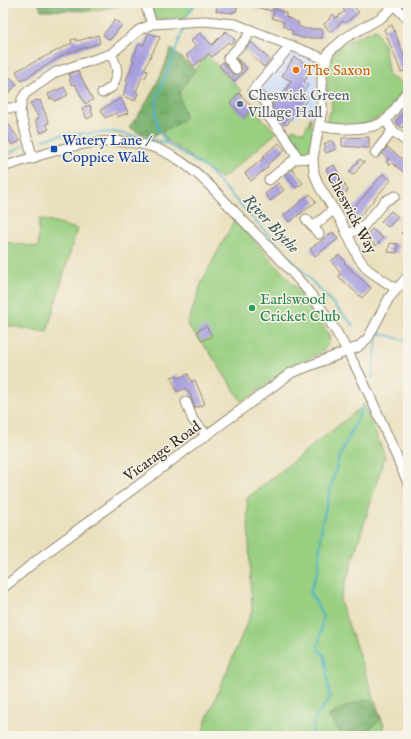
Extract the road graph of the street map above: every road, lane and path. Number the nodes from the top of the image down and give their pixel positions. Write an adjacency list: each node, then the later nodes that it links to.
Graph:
1 (145, 3): 4 (street)
2 (395, 4): 3 (street); 8 (street, Cheswick Way)
3 (408, 19)
4 (152, 24): 5 (street); 7 (street)
5 (250, 29): 6 (street); 9 (street)
6 (291, 45): 8 (street); 19 (street)
7 (111, 54): 11 (street); 13 (street)
8 (325, 59): 15 (street, Cheswick Way)
9 (236, 69)
10 (408, 90): 14 (street)
11 (102, 93)
12 (3, 108): 13 (street)
13 (20, 108): 21 (street)
14 (386, 120): 15 (street); 16 (street)
15 (319, 125): 20 (street, Cheswick Way)
16 (393, 130): 17 (street); 18 (street)
17 (408, 144)
18 (375, 154)
19 (298, 158): 20 (street); 23 (street)
20 (313, 158): 25 (street, Cheswick Way)
21 (33, 159): 22 (street); 30 (street)
22 (3, 167)
23 (269, 180)
24 (395, 196): 27 (street)
25 (334, 209): 26 (street); 27 (street, Cheswick Way)
26 (306, 219)
27 (348, 234): 29 (street, Cheswick Way)
28 (408, 276): 29 (street, Vicarage Road)
29 (396, 289): 30 (street, Vicarage Road)
30 (346, 352): 32 (street, Vicarage Road); 33 (street)
31 (186, 402): 32 (street)
32 (207, 435): 34 (street, Vicarage Road)
33 (408, 483)
34 (3, 588)

